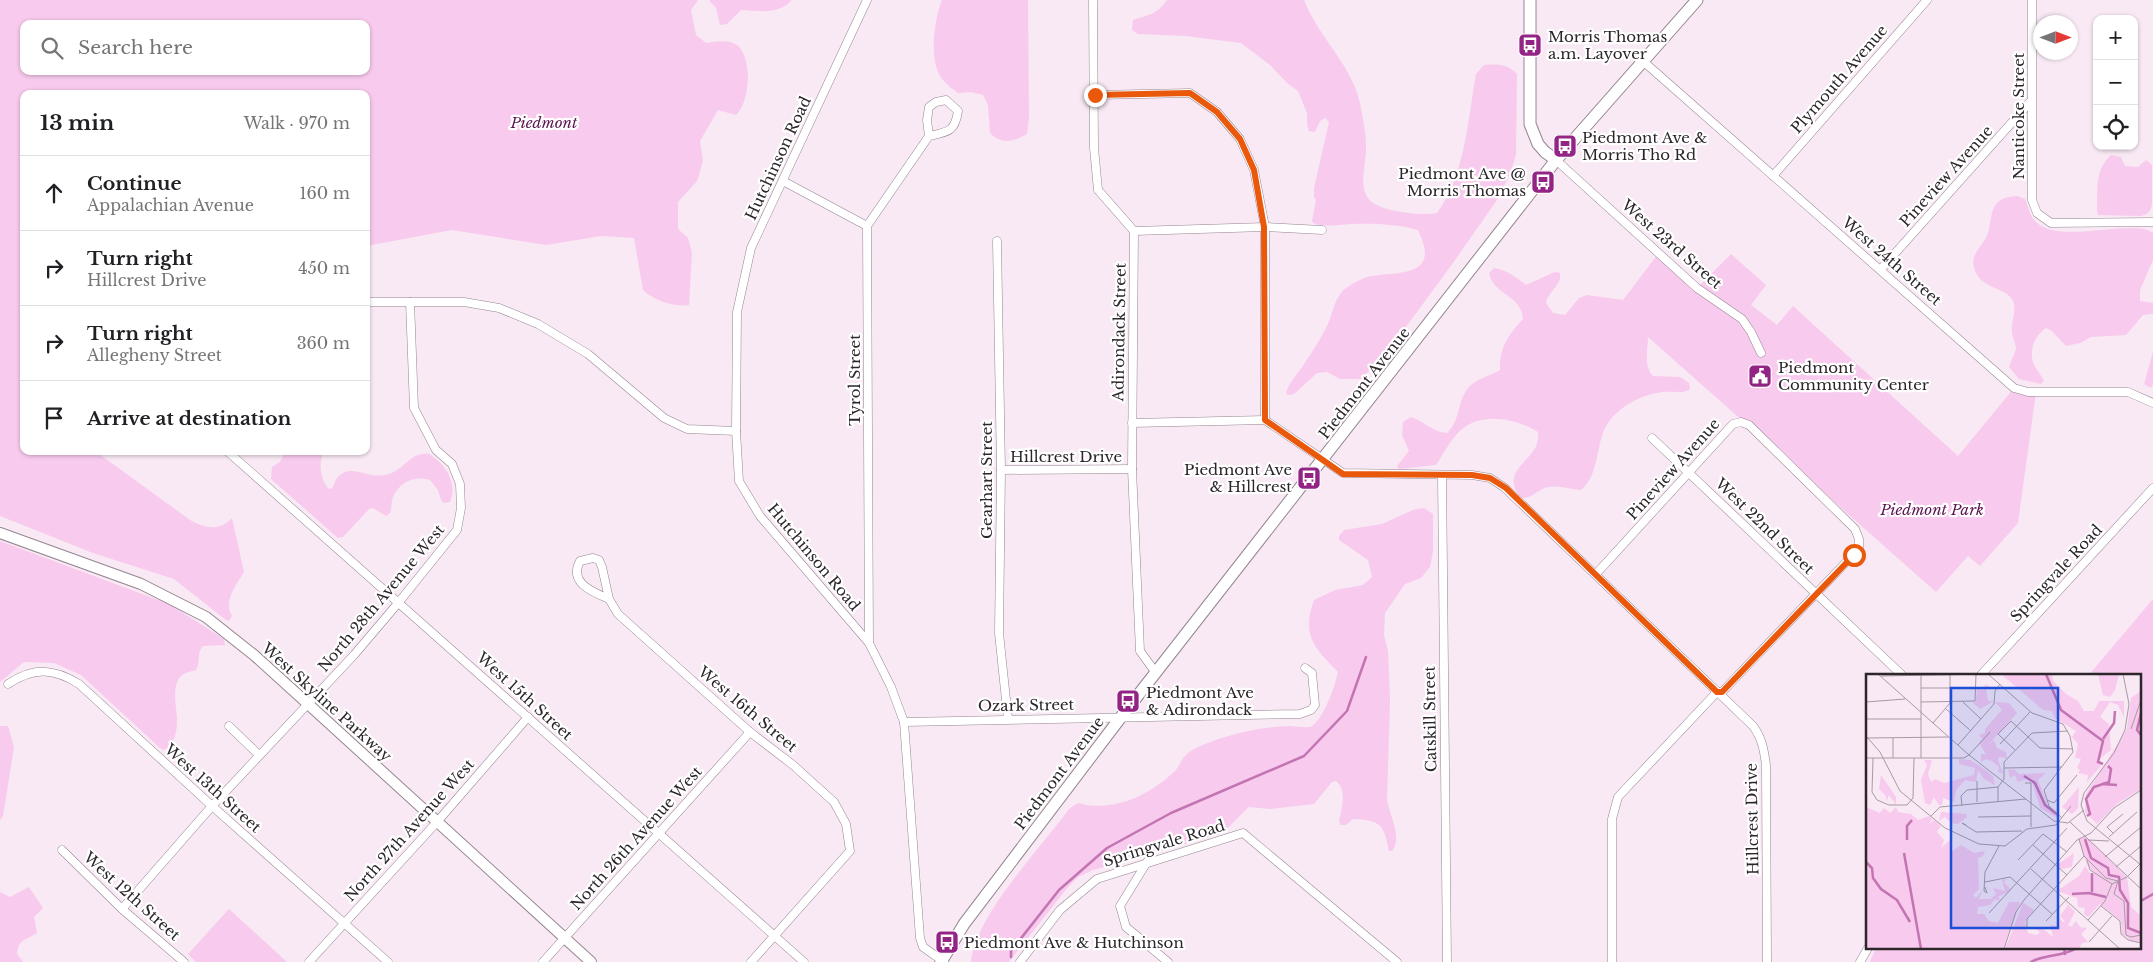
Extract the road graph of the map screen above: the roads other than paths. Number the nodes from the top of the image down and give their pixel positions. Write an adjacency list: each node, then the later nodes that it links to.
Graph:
1 (867, 0): 13 (street, Hutchinson Road)
2 (1093, 0): 8 (street)
3 (1530, 0): 11 (main road)
4 (1697, 0): 7 (main road, Piedmont Avenue)
5 (1927, 0): 12 (street, Plymouth Avenue)
6 (2032, 0): 9 (street, Nanticoke Street)
7 (1644, 62): 11 (main road, Piedmont Avenue); 12 (street, West 24th Street)
8 (1095, 95): 16 (street); 18 (street)
9 (2031, 101): 14 (street, Nanticoke Street); 20 (street, Pineview Avenue)
10 (929, 136): 10 (street); 15 (street)
11 (1556, 160): 23 (street, West 23rd Street); 30 (main road, Piedmont Avenue)
12 (1773, 176): 20 (street, West 24th Street)
13 (783, 181): 15 (street); 27 (street, Hutchinson Road)
14 (2153, 222)
15 (867, 226): 41 (street, Tyrol Street)
16 (1264, 227): 17 (street); 18 (street); 25 (street)
17 (1322, 230)
18 (1134, 231): 26 (street, Adirondack Street)
19 (997, 242): 32 (street, Gearhart Street)
20 (1882, 269): 24 (street, West 24th Street)
21 (370, 302): 22 (street)
22 (410, 302): 27 (street); 40 (street, North 28th Avenue West)
23 (1761, 354)
24 (2153, 403)
25 (1265, 420): 26 (street); 30 (street, Hillcrest Drive)
26 (1132, 423): 31 (street, Adirondack Street)
27 (736, 430): 41 (street, Hutchinson Road)
28 (1652, 438): 33 (street, West 22nd Street)
29 (231, 455): 40 (street, West 15th Street)
30 (1323, 460): 34 (street, Hillcrest Drive); 43 (main road, Piedmont Avenue)
31 (1132, 469): 32 (street, Hillcrest Drive); 43 (street, Adirondack Street)
32 (1001, 470): 51 (street, Gearhart Street)
33 (1688, 471): 37 (street, Pineview Avenue); 38 (street, West 22nd Street); 38 (street, Pineview Avenue)
34 (1442, 475): 37 (street, Hillcrest Drive); 77 (street, Catskill Street)
35 (2153, 488): 45 (street, Springvale Road)
36 (0, 533): 48 (street, West Skyline Parkway)
37 (1596, 574): 47 (street, Hillcrest Drive)
38 (1817, 594): 44 (street, West 22nd Street); 47 (street)
39 (609, 599): 39 (street, West 16th Street); 54 (street, West 16th Street)
40 (399, 602): 48 (street, North 28th Avenue West); 49 (street, West 15th Street)
41 (869, 643): 52 (street, Hutchinson Road)
42 (1305, 668): 50 (street, Ozark Street)
43 (1156, 673): 50 (main road, Piedmont Avenue)
44 (1901, 674)
45 (1982, 674)
46 (8, 684): 56 (street, West 13th Street)
47 (1717, 692): 78 (street); 79 (street, Hillcrest Drive)
48 (307, 703): 55 (street, North 28th Avenue West); 57 (street, West Skyline Parkway)
49 (528, 717): 57 (street, North 27th Avenue West); 58 (street, West 15th Street)
50 (1121, 717): 51 (street, Ozark Street); 66 (main road, Piedmont Avenue)
51 (1008, 719): 52 (street, Ozark Street)
52 (904, 722): 66 (street, Hutchinson Road)
53 (229, 726): 55 (street)
54 (750, 732): 58 (street, North 26th Avenue West); 63 (street, West 16th Street)
55 (259, 755): 56 (street, North 28th Avenue West)
56 (212, 806): 61 (street, North 28th Avenue West); 62 (street, West 13th Street)
57 (437, 822): 62 (street, North 27th Avenue West); 64 (street, West Skyline Parkway)
58 (659, 834): 63 (street, West 15th Street); 64 (street, North 26th Avenue West)
59 (62, 850): 61 (street, West 12th Street)
60 (1147, 862): 74 (street, Springvale Road); 75 (street); 76 (street, Springvale Road)
61 (122, 908): 67 (street, West 12th Street)
62 (344, 924): 68 (street, North 27th Avenue West); 69 (street, West 13th Street)
63 (773, 936): 72 (street); 73 (street, West 15th Street)
64 (564, 938): 70 (street, North 26th Avenue West); 71 (street, West Skyline Parkway)
65 (1867, 950): 80 (street)
66 (942, 961)
67 (184, 962)
68 (309, 962)
69 (388, 962)
70 (543, 962)
71 (591, 962)
72 (751, 962)
73 (804, 962)
74 (1020, 962)
75 (1168, 962)
76 (1398, 962)
77 (1447, 962)
78 (1612, 962)
79 (1767, 962)
80 (1860, 962)

